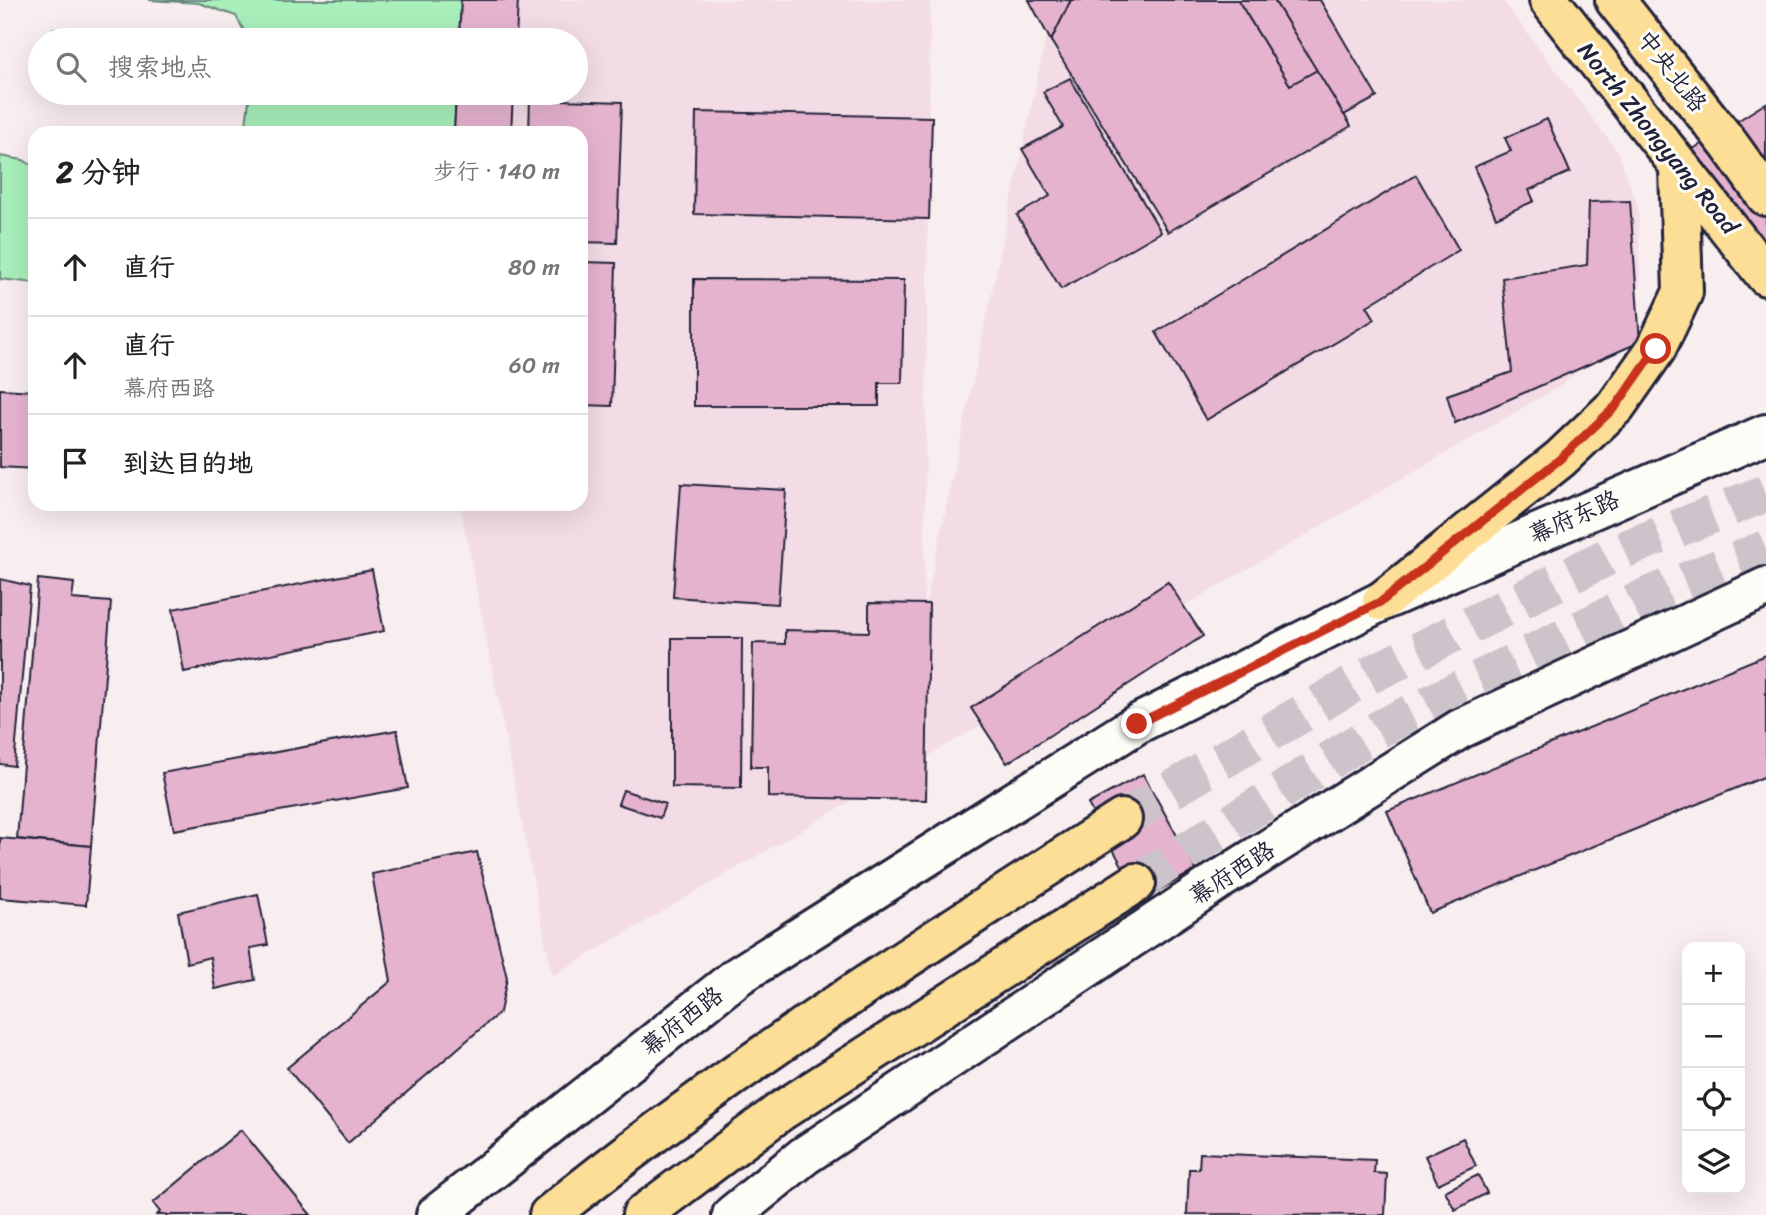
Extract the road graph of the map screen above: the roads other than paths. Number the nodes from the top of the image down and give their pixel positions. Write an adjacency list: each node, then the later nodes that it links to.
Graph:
1 (1549, 0): 5 (main road, North Zhongyang Road)
2 (1615, 0): 3 (main road, 中央北路)
3 (1728, 143): 4 (main road); 6 (main road, North Zhongyang Road)
4 (1766, 155)
5 (1679, 169): 7 (main road, North Zhongyang Road); 10 (main road)
6 (1766, 196)
7 (1766, 276)
8 (1766, 433): 10 (main road, 幕府东路)
9 (1766, 587): 16 (main road, 幕府西路)
10 (1382, 601): 13 (main road, 幕府西路)
11 (1122, 819): 14 (main road)
12 (1136, 883): 15 (main road)
13 (436, 1215)
14 (549, 1215)
15 (642, 1215)
16 (732, 1215)

